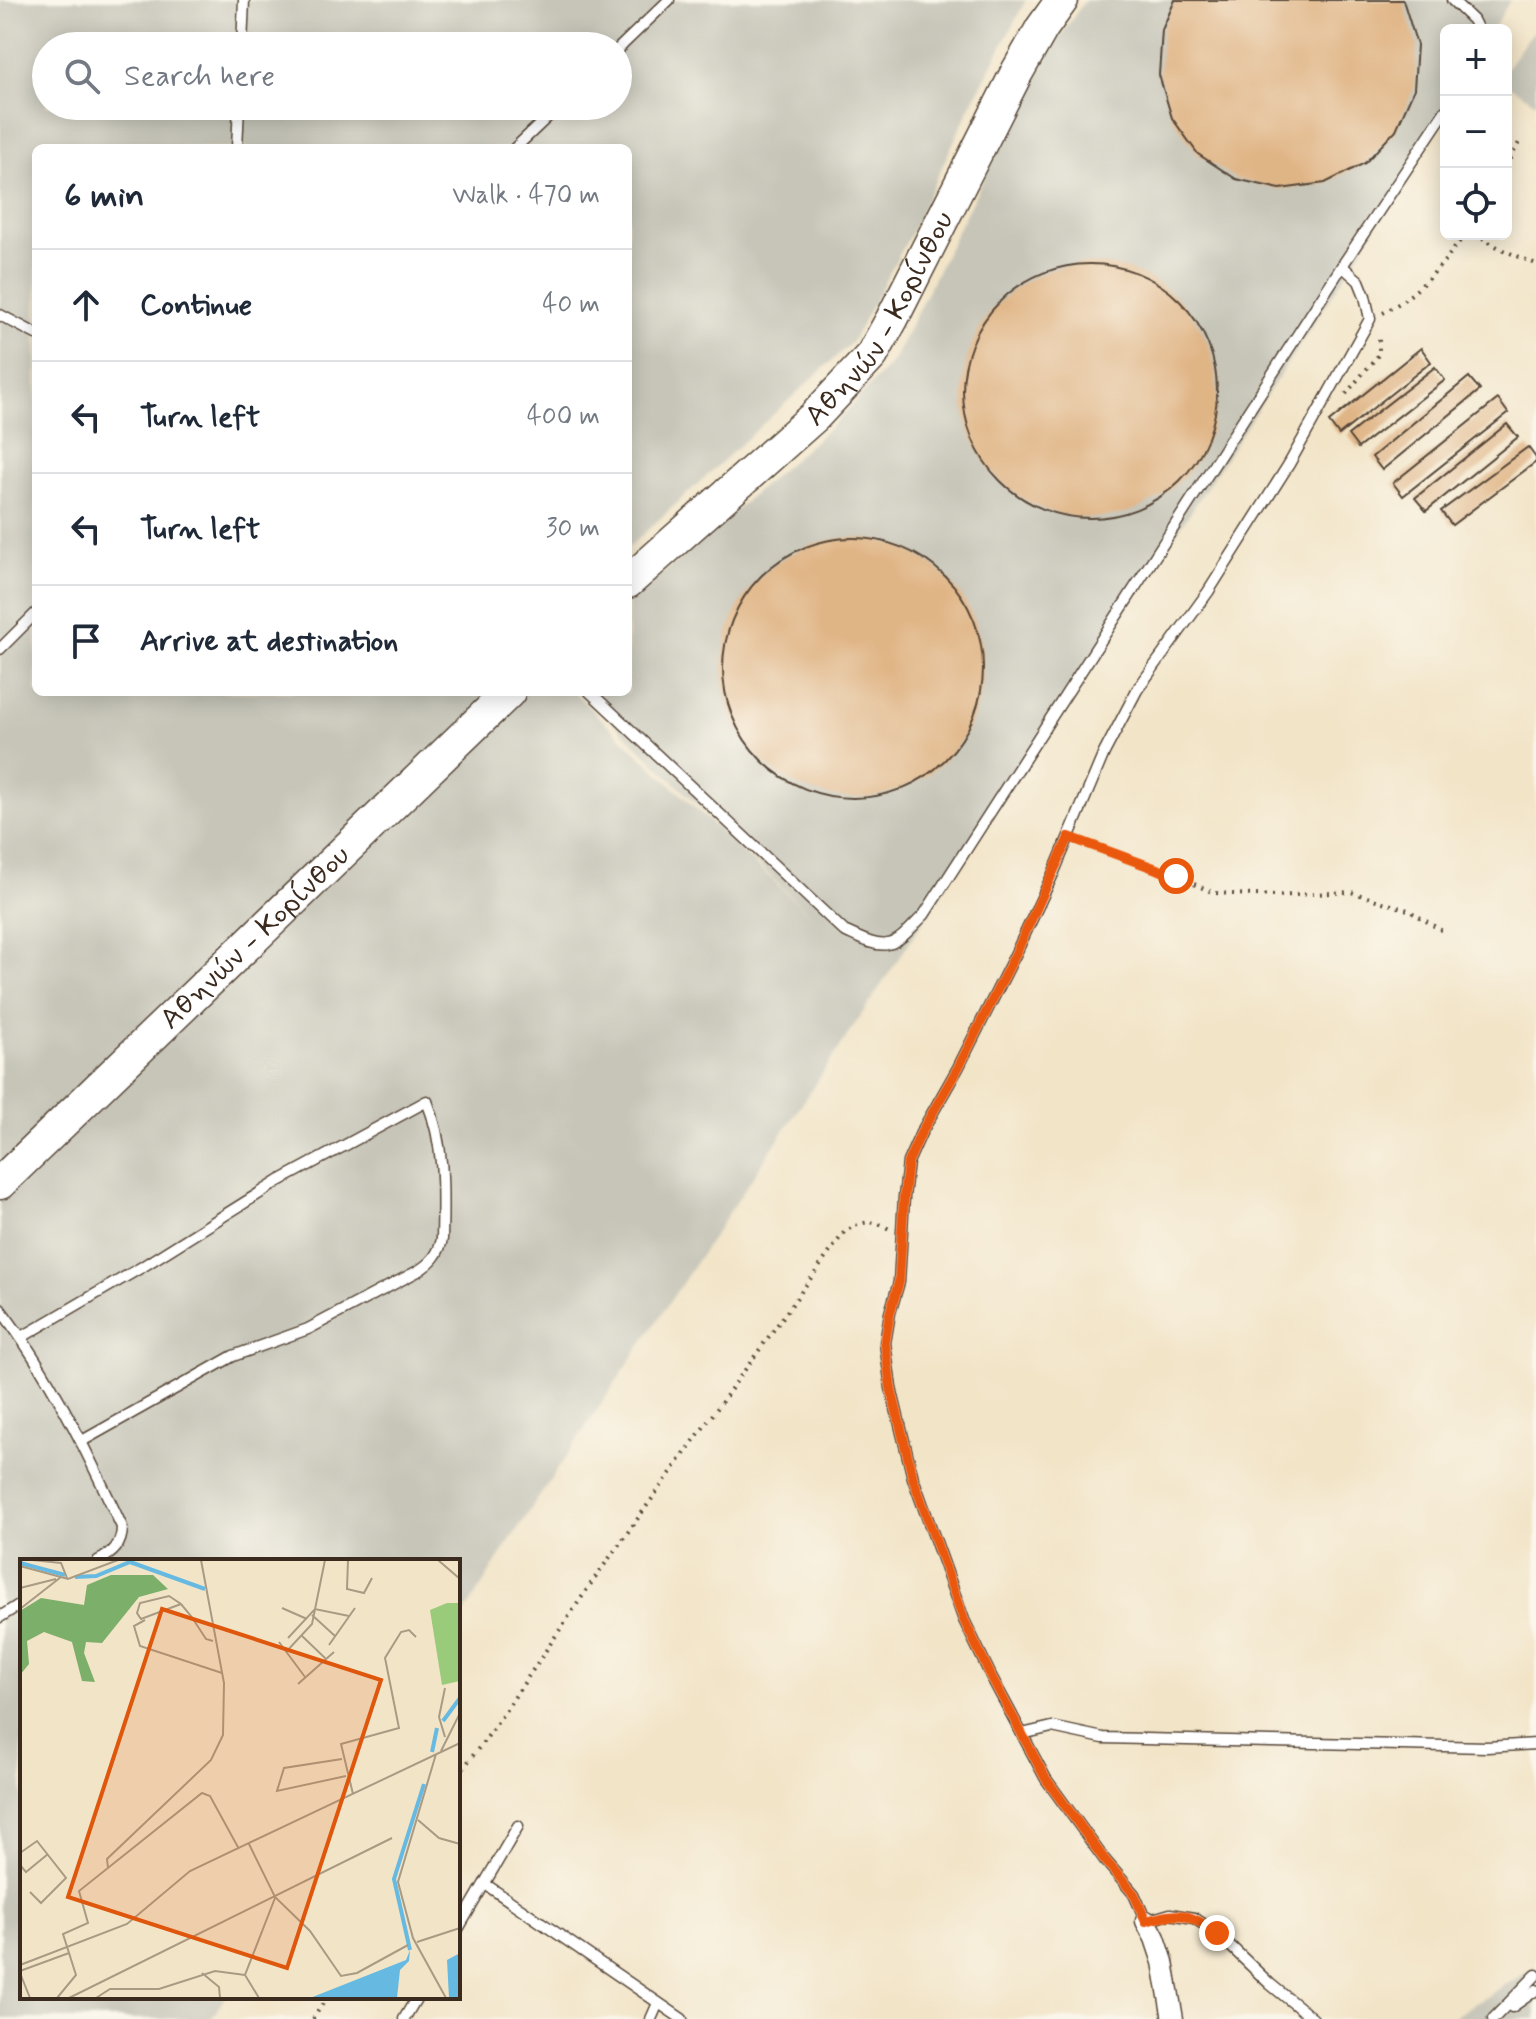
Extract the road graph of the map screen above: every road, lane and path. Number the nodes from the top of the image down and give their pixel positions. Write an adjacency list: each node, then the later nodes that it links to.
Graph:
1 (244, 0): 6 (lane)
2 (669, 0): 7 (lane)
3 (1062, 0): 22 (main road, Αθηνών - Κορίνθου)
4 (1452, 0): 5 (lane)
5 (1475, 24)
6 (243, 32)
7 (632, 36)
8 (1440, 119): 18 (lane)
9 (238, 120): 12 (lane)
10 (544, 120): 13 (lane)
11 (1520, 141): 14 (path)
12 (237, 144)
13 (519, 144)
14 (1512, 155)
15 (1461, 240): 20 (path)
16 (1486, 240): 17 (path)
17 (1536, 264)
18 (1342, 266): 20 (lane); 25 (lane)
19 (0, 315): 21 (lane)
20 (1370, 319): 27 (lane)
21 (32, 332)
22 (632, 578)
23 (32, 617): 24 (lane)
24 (0, 649)
25 (594, 696)
26 (498, 699): 29 (main road, Αθηνών - Κορίνθου)
27 (1069, 837): 28 (path); 30 (lane)
28 (1444, 932)
29 (0, 1183)
30 (902, 1236): 37 (lane); 39 (path)
31 (0, 1309): 32 (lane)
32 (22, 1337): 33 (lane); 33 (lane)
33 (82, 1441): 34 (lane)
34 (102, 1559)
35 (20, 1604): 36 (lane)
36 (0, 1617)
37 (1022, 1734): 38 (lane); 42 (lane)
38 (1536, 1744)
39 (460, 1772)
40 (518, 1826): 41 (lane)
41 (485, 1884): 43 (lane); 48 (lane)
42 (1146, 1921): 53 (street); 54 (lane)
43 (460, 1926)
44 (1536, 1975): 55 (lane)
45 (1536, 1990): 55 (lane)
46 (326, 1999): 49 (path)
47 (416, 1999): 50 (lane)
48 (658, 2003): 51 (lane); 52 (lane)
49 (313, 2019)
50 (404, 2019)
51 (651, 2019)
52 (682, 2019)
53 (1173, 2019)
54 (1313, 2019)
55 (1493, 2019)

